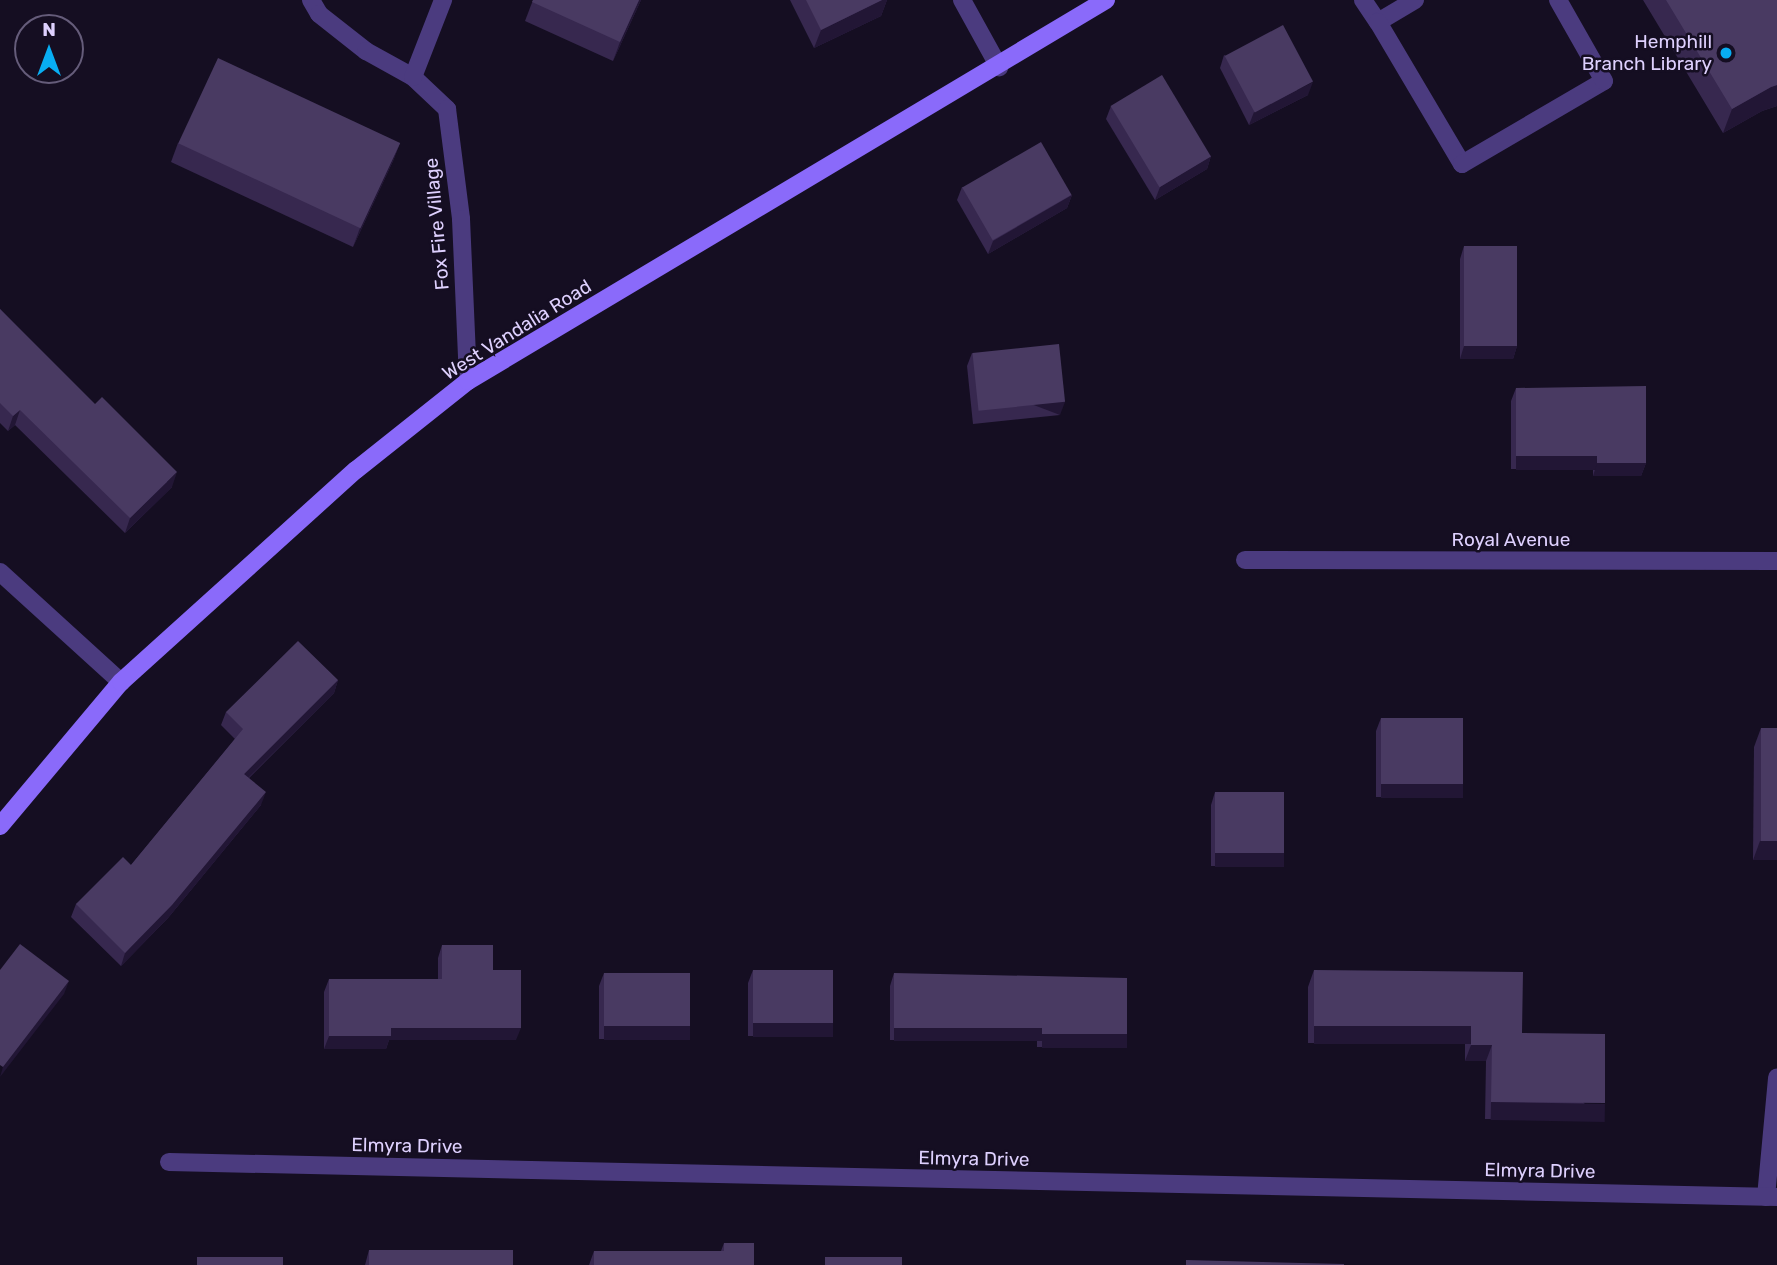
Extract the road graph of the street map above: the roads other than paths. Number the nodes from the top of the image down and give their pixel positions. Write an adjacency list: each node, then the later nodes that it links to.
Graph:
1 (310, 0): 10 (street, Fox Fire Village)
2 (443, 0): 10 (street)
3 (962, 0): 9 (street)
4 (1106, 0): 9 (main road, West Vandalia Road)
5 (1363, 0): 8 (street)
6 (1415, 0): 8 (street)
7 (1558, 0): 8 (street)
8 (1378, 22)
9 (999, 67): 11 (main road, West Vandalia Road)
10 (413, 77): 11 (street, Fox Fire Village)
11 (468, 382): 15 (main road, West Vandalia Road)
12 (1245, 560): 13 (street, Royal Avenue)
13 (1777, 561)
14 (0, 572): 15 (street)
15 (121, 682): 16 (main road, West Vandalia Road)
16 (0, 825)
17 (1777, 1077): 19 (street)
18 (169, 1162): 19 (street, Elmyra Drive)
19 (1772, 1197)

